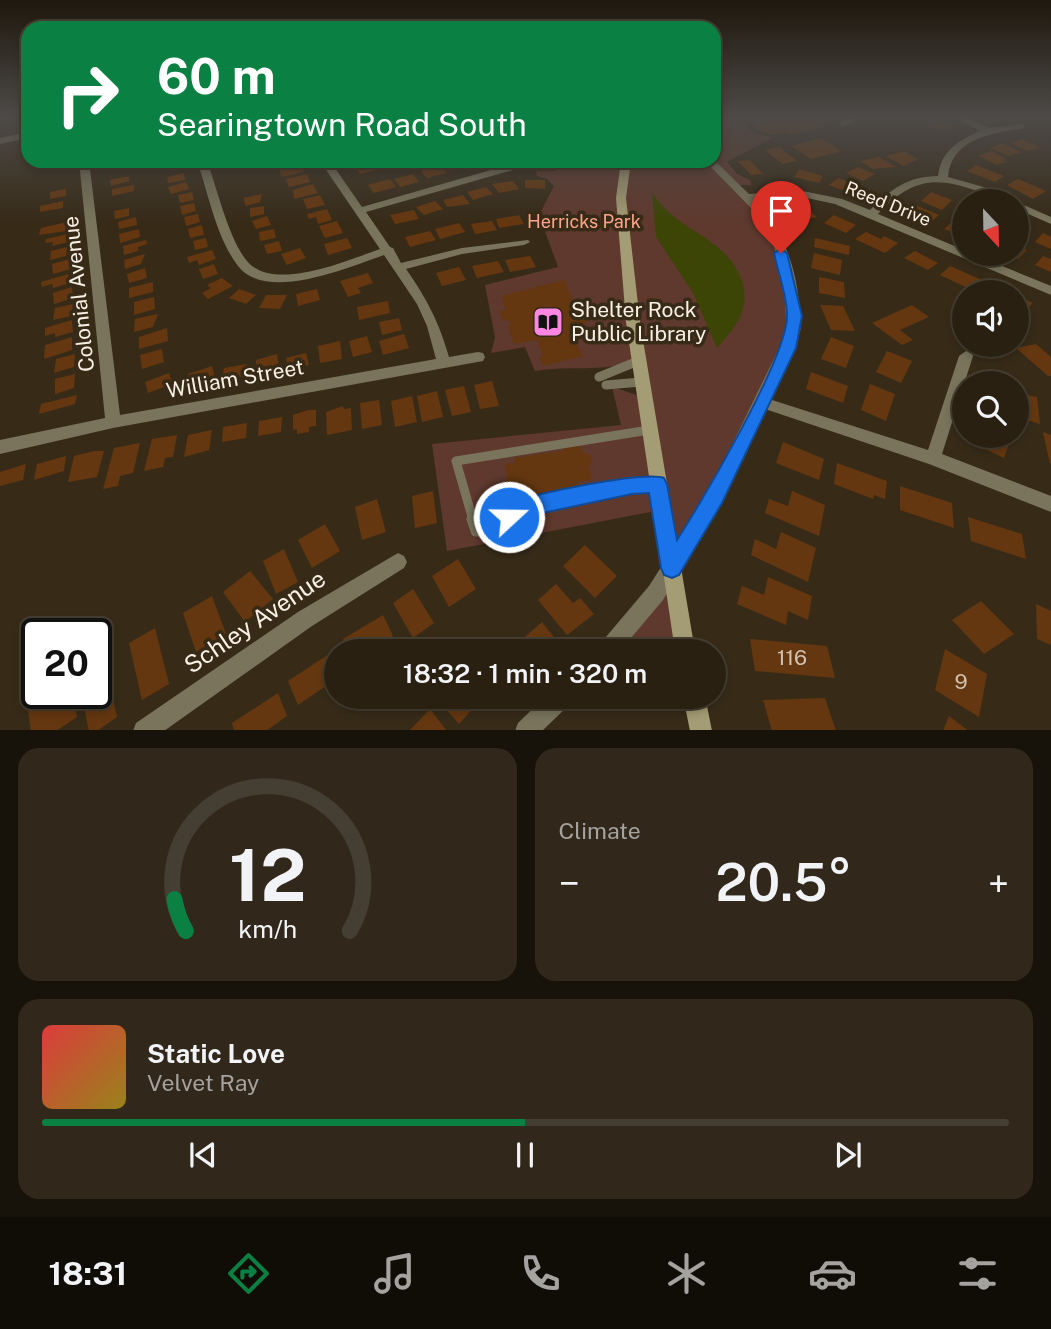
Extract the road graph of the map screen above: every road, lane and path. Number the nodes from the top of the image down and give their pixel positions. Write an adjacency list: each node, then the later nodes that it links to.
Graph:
1 (951, 152): 8 (street)
2 (84, 168): 27 (street, Colonial Avenue)
3 (205, 168): 16 (street)
4 (330, 168): 12 (street)
5 (509, 168): 12 (street)
6 (625, 168): 21 (main road)
7 (717, 168): 10 (street)
8 (943, 179): 9 (street); 13 (street)
9 (979, 189)
10 (745, 197): 13 (street, Reed Drive); 26 (street)
11 (1029, 210): 14 (street)
12 (359, 211): 16 (street)
13 (871, 215): 18 (street, Reed Drive)
14 (1051, 220)
15 (524, 242): 17 (street)
16 (388, 250): 17 (street)
17 (400, 267): 22 (street)
18 (1051, 290)
19 (478, 356): 22 (street, William Street)
20 (966, 357): 30 (street)
21 (638, 361): 23 (lane); 24 (main road)
22 (443, 362): 27 (street, William Street)
23 (599, 377)
24 (641, 382): 25 (lane); 28 (main road)
25 (606, 385)
26 (761, 402): 30 (street); 34 (street)
27 (113, 422): 29 (street, William Street)
28 (649, 430): 31 (main road); 31 (lane)
29 (0, 447)
30 (933, 458): 32 (street)
31 (657, 484): 34 (main road)
32 (1051, 504)
33 (398, 562): 39 (street, Schley Avenue)
34 (672, 568): 35 (street); 36 (main road)
35 (617, 639)
36 (683, 639)
37 (548, 709): 40 (street)
38 (697, 709): 41 (main road)
39 (144, 730)
40 (526, 730)
41 (701, 730)

